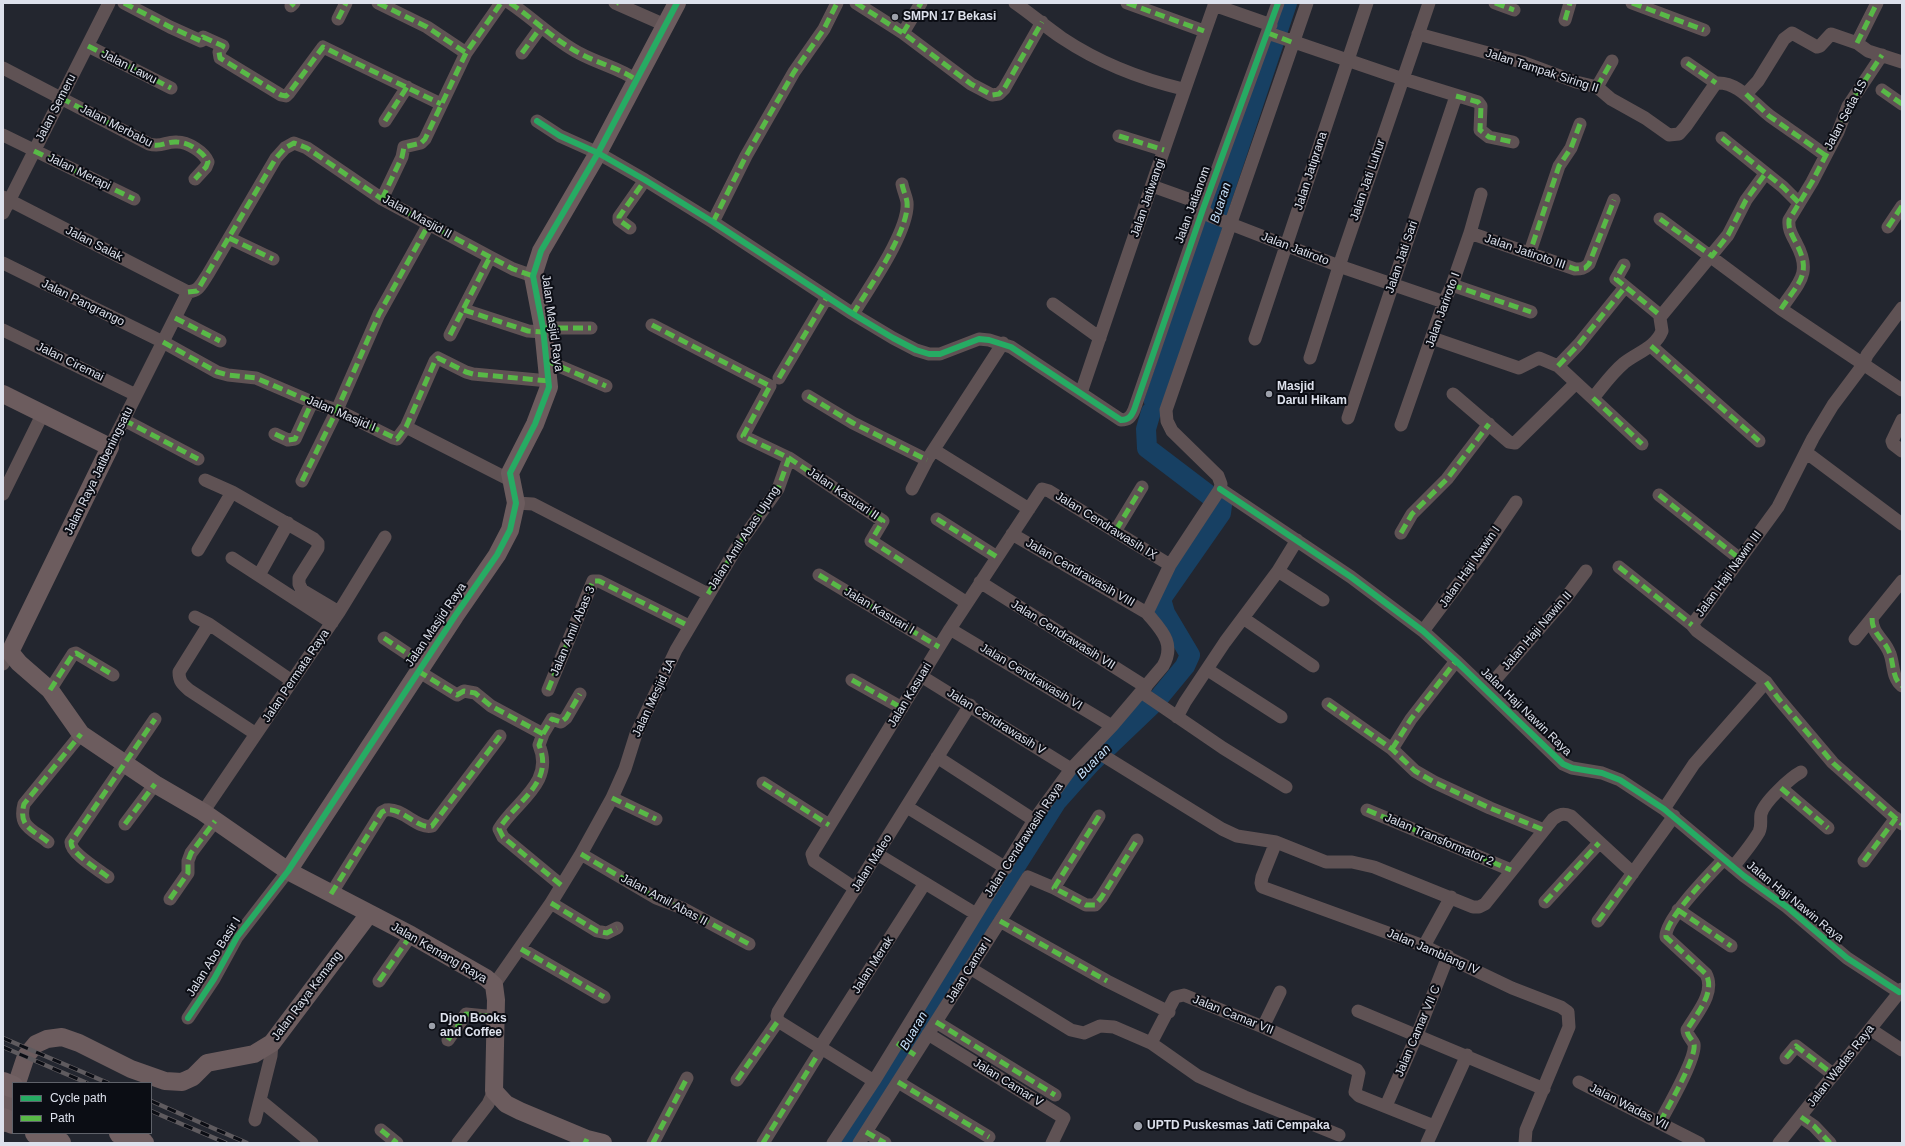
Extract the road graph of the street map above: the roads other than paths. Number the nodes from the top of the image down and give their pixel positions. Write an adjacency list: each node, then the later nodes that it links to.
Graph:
1 (109, 3): 36 (street, Jalan Semeru)
2 (124, 3): 48 (street)
3 (346, 3): 24 (street)
4 (378, 3): 37 (street)
5 (501, 3): 37 (street)
6 (510, 3): 28 (street)
7 (616, 3): 27 (street)
8 (677, 3): 27 (street, Jalan Masjid Raya)
9 (837, 3): 84 (street)
10 (856, 3): 32 (street)
11 (921, 3): 32 (street)
12 (1015, 3): 26 (street)
13 (1127, 3): 30 (street)
14 (1278, 3): 31 (street, Jalan Jatianom)
15 (1307, 3): 34 (street)
16 (1367, 3): 40 (street, Jalan Jatiprana)
17 (1429, 3): 33 (street, Jalan Jati Luhur)
18 (1495, 3): 23 (street)
19 (1570, 3): 25 (street)
20 (1632, 3): 29 (street)
21 (1877, 3): 35 (street)
22 (1215, 4): 30 (street, Jalan Jatiwangi); 31 (street)
23 (1514, 10)
24 (338, 19)
25 (1565, 20)
26 (1042, 22): 32 (street); 51 (street)
27 (665, 25): 46 (street, Jalan Masjid Raya)
28 (541, 27): 38 (street); 46 (street)
29 (1704, 30)
30 (1204, 31): 51 (street, Jalan Jatiwangi)
31 (1270, 31): 34 (street); 82 (street, Jalan Jatianom)
32 (903, 33)
33 (1418, 34): 45 (street, Jalan Jati Luhur); 49 (street, Jalan Tampak Siring II)
34 (1291, 42): 40 (street); 82 (street)
35 (1858, 43): 39 (street); 53 (street)
36 (88, 46): 50 (street, Jalan Lawu); 55 (street, Jalan Semeru)
37 (466, 53): 56 (street)
38 (522, 53)
39 (1882, 55): 42 (street); 68 (street, Jalan Setia 1S)
40 (1347, 61): 45 (street); 90 (street, Jalan Jatiprana)
41 (1612, 61): 49 (street)
42 (1902, 62)
43 (1687, 63): 47 (street)
44 (3, 68): 55 (street, Jalan Merbabu)
45 (1402, 79): 54 (street); 97 (street, Jalan Jati Luhur)
46 (638, 81): 67 (street, Jalan Masjid Raya)
47 (1716, 83): 49 (street, Jalan Tampak Siring II); 53 (street)
48 (406, 87): 56 (street); 58 (street)
49 (1597, 87)
50 (171, 88)
51 (1183, 89): 65 (street, Jalan Jatiwangi)
52 (1882, 90): 57 (street)
53 (1746, 94): 68 (street)
54 (1456, 96): 64 (street); 100 (street, Jalan Jati Sari)
55 (61, 98): 66 (street, Jalan Semeru); 70 (street, Jalan Merbabu)
56 (441, 104): 77 (street)
57 (1902, 104)
58 (385, 121)
59 (537, 121): 67 (street)
60 (1580, 124): 91 (street)
61 (3, 135): 66 (street, Jalan Merapi)
62 (1118, 136): 65 (street)
63 (1722, 138): 69 (street)
64 (1514, 142)
65 (1164, 150): 73 (street, Jalan Jatiwangi)
66 (34, 151): 75 (street, Jalan Semeru); 76 (street, Jalan Merapi)
67 (598, 153): 71 (street); 98 (street, Jalan Masjid Raya)
68 (1825, 155): 79 (street, Jalan Setia 1S)
69 (1765, 174): 79 (street); 92 (street)
70 (195, 179)
71 (645, 180): 84 (street); 87 (street)
72 (902, 184): 110 (street)
73 (1152, 186): 82 (street, Jalan Jatiroto); 118 (street, Jalan Jatiwangi)
74 (1481, 194): 88 (street, Jalan Jariroto I)
75 (6, 199): 81 (street, Jalan Semeru); 102 (street, Jalan Salak)
76 (134, 199)
77 (382, 199): 85 (street, Jalan Masjid II); 89 (street, Jalan Masjid II)
78 (1614, 200): 91 (street, Jalan Jatiroto III)
79 (1799, 202): 107 (street, Jalan Setia 1S)
80 (1902, 206): 86 (street)
81 (3, 213)
82 (1216, 218): 90 (street, Jalan Jatiroto); 135 (street, Jalan Jatianom); 165 (street)
83 (1660, 220): 92 (street)
84 (714, 222): 103 (street)
85 (429, 224): 93 (street, Jalan Masjid II); 141 (street)
86 (1888, 227)
87 (630, 228)
88 (1470, 233): 91 (street, Jalan Jatiroto III); 99 (street, Jalan Jariroto I)
89 (229, 238): 94 (street); 102 (street)
90 (1286, 246): 97 (street, Jalan Jatiroto); 120 (street, Jalan Jatiprana)
91 (1530, 252)
92 (1712, 256): 107 (street); 111 (street)
93 (490, 257): 98 (street, Jalan Masjid II); 108 (street)
94 (273, 259)
95 (3, 263): 122 (street, Jalan Pangrango)
96 (1624, 265): 101 (street)
97 (1339, 266): 100 (street, Jalan Jatiroto); 125 (street, Jalan Jati Luhur)
98 (533, 276): 116 (street, Jalan Masjid Raya)
99 (1452, 285): 104 (street, Jalan Jariroto I); 109 (street)
100 (1392, 286): 104 (street, Jalan Jatiroto); 143 (street, Jalan Jati Sari)
101 (1625, 287): 111 (street); 128 (street)
102 (187, 291): 112 (street, Jalan Raya Jatibeningsatu)
103 (827, 298): 110 (street); 129 (street)
104 (1444, 302): 119 (street, Jalan Jariroto I)
105 (1053, 304): 118 (street)
106 (1902, 308): 127 (street, Jalan Haji Nawin III)
107 (1781, 309): 127 (street)
108 (464, 310): 116 (street); 117 (street)
109 (1531, 312)
110 (853, 314): 123 (street)
111 (1661, 316): 124 (street)
112 (175, 318): 121 (street); 122 (street, Jalan Raya Jatibeningsatu)
113 (652, 324): 157 (street)
114 (591, 328): 116 (street)
115 (3, 330): 137 (street, Jalan Ciremai)
116 (543, 330): 126 (street, Jalan Masjid Raya)
117 (450, 336)
118 (1100, 338): 135 (street, Jalan Jatiwangi)
119 (1432, 338): 128 (street); 147 (street, Jalan Jariroto I)
120 (1255, 339)
121 (220, 341)
122 (163, 342): 137 (street, Jalan Raya Jatibeningsatu); 140 (street, Jalan Masjid I)
123 (1003, 343): 135 (street); 155 (street)
124 (1651, 346): 139 (street); 150 (street)
125 (1310, 358)
126 (547, 361): 130 (street, Jalan Masjid Raya); 132 (street)
127 (1863, 365): 133 (street); 154 (street, Jalan Haji Nawin III)
128 (1558, 366): 131 (street)
129 (778, 378)
130 (549, 381): 148 (street); 159 (street, Jalan Masjid Raya)
131 (1575, 384): 139 (street); 146 (street)
132 (606, 386)
133 (1902, 390)
134 (3, 394): 142 (street)
135 (1081, 394)
136 (1453, 394): 146 (street)
137 (136, 395): 144 (street, Jalan Raya Jatibeningsatu)
138 (808, 396): 155 (street)
139 (1593, 398): 151 (street)
140 (312, 402): 141 (street, Jalan Masjid I); 149 (street)
141 (337, 410): 148 (street, Jalan Masjid I); 160 (street)
142 (43, 413): 152 (street); 166 (street)
143 (1348, 418)
144 (124, 420): 152 (street, Jalan Raya Jatibeningsatu); 156 (street)
145 (1902, 420): 153 (street)
146 (1489, 424): 175 (street)
147 (1401, 425)
148 (406, 427): 159 (street)
149 (275, 434)
150 (1759, 442)
151 (1642, 444)
152 (110, 447): 207 (street, Jalan Raya Jatibeningsatu)
153 (1902, 451)
154 (1806, 453): 173 (street); 182 (street, Jalan Haji Nawin III)
155 (930, 455): 162 (street); 170 (street)
156 (198, 458)
157 (789, 458): 191 (street, Jalan Amil Abas Ujung); 193 (street, Jalan Kasuari II)
158 (205, 480): 164 (street)
159 (510, 480): 169 (street, Jalan Masjid Raya)
160 (302, 481)
161 (1142, 487): 174 (street)
162 (912, 489)
163 (1042, 489): 170 (street, Jalan Kasuari); 174 (street, Jalan Cendrawasih IX)
164 (232, 492): 172 (street); 179 (street)
165 (1218, 492): 178 (street, Jalan Haji Nawin Raya); 183 (street)
166 (3, 494)
167 (1659, 495): 182 (street)
168 (1516, 502): 203 (street, Jalan Haji Nawin I)
169 (516, 503): 191 (street); 210 (street, Jalan Masjid Raya)
170 (1029, 509): 176 (street, Jalan Kasuari)
171 (937, 519): 180 (street)
172 (288, 523): 187 (street); 196 (street)
173 (1902, 524)
174 (1116, 530): 183 (street, Jalan Cendrawasih IX)
175 (1401, 533)
176 (1012, 534): 180 (street, Jalan Kasuari); 194 (street, Jalan Cendrawasih VIII)
177 (385, 537): 196 (street, Jalan Permata Raya)
178 (1297, 540): 185 (street); 203 (street, Jalan Haji Nawin Raya)
179 (198, 550)
180 (997, 557): 190 (street, Jalan Kasuari)
181 (232, 558): 187 (street)
182 (1740, 559): 200 (street, Jalan Haji Nawin III)
183 (1170, 565): 194 (street)
184 (1620, 567): 200 (street)
185 (1278, 571): 192 (street); 197 (street)
186 (1586, 571): 221 (street, Jalan Haji Nawin II)
187 (259, 575): 196 (street)
188 (819, 575): 206 (street, Jalan Kasuari I)
189 (1902, 581): 198 (street)
190 (980, 582): 193 (street, Jalan Kasuari); 218 (street, Jalan Cendrawasih VII)
191 (708, 594): 201 (street, Jalan Mesjid 1A)
192 (1323, 600)
193 (966, 603): 202 (street, Jalan Kasuari)
194 (1147, 613): 218 (street, Jalan Cendrawasih Raya)
195 (195, 616): 199 (street)
196 (335, 618): 215 (street, Jalan Permata Raya)
197 (1243, 618): 209 (street); 211 (street)
198 (1872, 618): 205 (street); 217 (street)
199 (209, 624): 215 (street); 231 (street)
200 (1692, 625): 216 (street, Jalan Haji Nawin III)
201 (689, 626): 220 (street, Jalan Amil Abas 3); 244 (street, Jalan Mesjid 1A)
202 (950, 629): 206 (street, Jalan Kasuari); 229 (street, Jalan Cendrawasih VI)
203 (1423, 631): 208 (street, Jalan Haji Nawin Raya)
204 (384, 638): 210 (street)
205 (1855, 638)
206 (939, 647): 213 (street, Jalan Kasuari)
207 (6, 658): 219 (street)
208 (1456, 661): 221 (street, Jalan Haji Nawin Raya); 235 (street)
209 (1313, 666)
210 (420, 668): 232 (street); 267 (street, Jalan Masjid Raya)
211 (1208, 670): 226 (street); 227 (street)
212 (113, 675): 219 (street)
213 (921, 676): 224 (street, Jalan Cendrawasih V); 225 (street, Jalan Kasuari)
214 (852, 680): 225 (street)
215 (292, 681): 231 (street, Jalan Permata Raya)
216 (1766, 682): 247 (street); 252 (street, Jalan Haji Nawin III)
217 (1902, 686)
218 (1143, 689): 226 (street, Jalan Cendrawasih VII); 229 (street, Jalan Cendrawasih Raya)
219 (50, 690): 230 (street)
220 (548, 690)
221 (1486, 690): 247 (street, Jalan Haji Nawin Raya)
222 (580, 694): 232 (street)
223 (1328, 704): 235 (street)
224 (970, 705): 236 (street, Jalan Maleo); 238 (street, Jalan Cendrawasih V)
225 (902, 708): 254 (street, Jalan Kasuari)
226 (1177, 717): 242 (street, Jalan Cendrawasih VII)
227 (1281, 717)
228 (155, 719): 237 (street)
229 (1112, 726): 234 (street, Jalan Cendrawasih Raya)
230 (81, 734): 237 (street); 258 (street)
231 (256, 734): 249 (street, Jalan Permata Raya)
232 (542, 734): 271 (street)
233 (500, 736): 274 (street)
234 (1093, 749): 238 (street, Jalan Cendrawasih Raya); 259 (street)
235 (1394, 752): 256 (street)
236 (937, 757): 245 (street, Jalan Maleo); 251 (street)
237 (126, 763): 241 (street); 269 (street)
238 (1071, 769): 251 (street, Jalan Cendrawasih Raya)
239 (1801, 772): 243 (street)
240 (762, 783): 254 (street)
241 (155, 784): 249 (street); 253 (street)
242 (1286, 787)
243 (1781, 788): 255 (street); 264 (street)
244 (612, 798): 250 (street); 261 (street, Jalan Mesjid 1A)
245 (907, 807): 262 (street, Jalan Maleo); 265 (street)
246 (1367, 810): 266 (street, Jalan Transformator 2)
247 (1669, 813): 264 (street, Jalan Haji Nawin Raya); 268 (street)
248 (1099, 816): 272 (street)
249 (209, 817): 267 (street); 276 (street, Jalan Permata Raya)
250 (656, 820)
251 (1034, 820): 265 (street, Jalan Cendrawasih Raya)
252 (1899, 821): 263 (street)
253 (126, 824)
254 (829, 825): 273 (street, Jalan Kasuari)
255 (1828, 828)
256 (1544, 830): 260 (street); 266 (street)
257 (1137, 840): 272 (street)
258 (48, 842)
259 (1276, 842): 275 (street); 287 (street, Jalan Jamblang IV)
260 (1599, 843): 268 (street); 277 (street)
261 (581, 854): 271 (street, Jalan Mesjid 1A); 286 (street, Jalan Amil Abas II)
262 (877, 854): 270 (street); 273 (street, Jalan Maleo)
263 (1864, 861)
264 (1728, 863): 279 (street); 294 (street, Jalan Haji Nawin Raya)
265 (1006, 868): 281 (street, Jalan Cendrawasih Raya)
266 (1511, 870): 275 (street)
267 (288, 871): 274 (street, Jalan Kemang Raya); 300 (street, Jalan Abo Basir I)
268 (1633, 873): 283 (street)
269 (108, 877)
270 (925, 883): 281 (street); 312 (street, Jalan Merak)
271 (561, 885): 278 (street, Jalan Mesjid 1A)
272 (1054, 888): 282 (street, Jalan Camar I)
273 (856, 889): 301 (street, Jalan Maleo)
274 (331, 894): 280 (street, Jalan Kemang Raya)
275 (1451, 897): 287 (street)
276 (170, 899)
277 (1545, 902)
278 (551, 904): 284 (street); 289 (street, Jalan Mesjid 1A)
279 (1678, 910): 288 (street); 330 (street)
280 (369, 914): 285 (street, Jalan Kemang Raya); 308 (street, Jalan Raya Kemang)
281 (976, 914): 310 (street, Jalan Cendrawasih Raya)
282 (1000, 921): 291 (street, Jalan Camar I); 298 (street)
283 (1598, 921)
284 (617, 928)
285 (411, 936): 292 (street); 293 (street, Jalan Kemang Raya)
286 (749, 944)
287 (1424, 946): 290 (street, Jalan Jamblang IV)
288 (1731, 946)
289 (521, 949): 293 (street, Jalan Mesjid 1A); 296 (street)
290 (1448, 956): 306 (street, Jalan Camar VII C); 322 (street, Jalan Jamblang IV)
291 (970, 968): 302 (street, Jalan Camar I); 309 (street)
292 (379, 981)
293 (494, 985): 299 (street, Jalan Kemang Raya)
294 (1901, 991): 304 (street, Jalan Wadas Raya)
295 (1280, 992): 303 (street)
296 (604, 997)
297 (1358, 1011): 306 (street)
298 (1169, 1012): 303 (street, Jalan Camar VII); 309 (street, Jalan Camar VII)
299 (496, 1017): 307 (street); 323 (street, Jalan Kemang Raya)
300 (188, 1018)
301 (778, 1021): 312 (street); 317 (street, Jalan Maleo)
302 (936, 1022): 305 (street, Jalan Camar I); 324 (street)
303 (1263, 1027): 327 (street, Jalan Camar VII)
304 (1870, 1029): 311 (street); 315 (street, Jalan Wadas Raya)
305 (928, 1034): 310 (street, Jalan Camar I); 349 (street, Jalan Camar V)
306 (1417, 1035): 313 (street); 327 (street, Jalan Camar VII C)
307 (448, 1040)
308 (272, 1043): 319 (street, Jalan Raya Kemang); 326 (street)
309 (1151, 1043): 336 (street)
310 (905, 1048): 318 (street, Jalan Cendrawasih Raya); 320 (street, Jalan Camar I)
311 (1902, 1050)
312 (818, 1052): 318 (street); 346 (street, Jalan Merak)
313 (1467, 1055): 322 (street); 332 (street)
314 (1786, 1058): 315 (street)
315 (1834, 1075): 328 (street, Jalan Wadas Raya)
316 (686, 1078): 345 (street)
317 (737, 1080)
318 (874, 1081): 347 (street, Jalan Cendrawasih Raya)
319 (17, 1082)
320 (898, 1082): 337 (street, Jalan Camar I); 338 (street)
321 (1579, 1082): 330 (street, Jalan Wadas VII)
322 (1544, 1089): 351 (street, Jalan Jamblang IV)
323 (494, 1091): 339 (street); 344 (street)
324 (1055, 1094)
325 (12, 1097): 331 (street)
326 (261, 1101): 329 (street); 342 (street)
327 (1386, 1106): 332 (street, Jalan Camar VII)
328 (1801, 1117): 353 (street, Jalan Wadas Raya); 354 (street)
329 (255, 1120)
330 (1660, 1122): 352 (street, Jalan Wadas VII)
331 (3, 1123)
332 (1434, 1126): 350 (street)
333 (381, 1130): 343 (street)
334 (38, 1134): 340 (highway)
335 (122, 1134): 341 (highway)
336 (1339, 1135)
337 (863, 1137): 348 (street)
338 (989, 1137)
339 (592, 1142)
340 (60, 1143)
341 (144, 1143)
342 (312, 1143)
343 (397, 1143)
344 (458, 1143)
345 (653, 1143)
346 (763, 1143)
347 (833, 1143)
348 (885, 1143)
349 (1052, 1143)
350 (1427, 1143)
351 (1525, 1143)
352 (1699, 1143)
353 (1779, 1143)
354 (1830, 1143)

